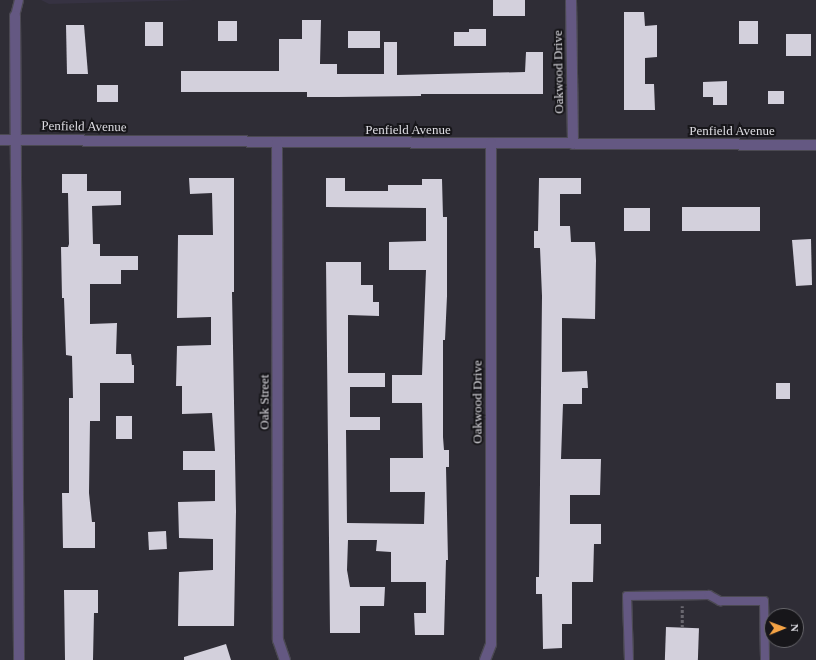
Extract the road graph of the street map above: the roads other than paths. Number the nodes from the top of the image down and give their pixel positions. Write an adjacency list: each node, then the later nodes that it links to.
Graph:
1 (19, 0): 3 (lane)
2 (571, 0): 8 (street, Oakwood Drive)
3 (15, 16): 5 (street)
4 (0, 140): 5 (street, Penfield Avenue)
5 (16, 140): 6 (street, Penfield Avenue); 10 (street)
6 (277, 142): 7 (street, Penfield Avenue); 11 (street, Oak Street)
7 (491, 143): 8 (street, Penfield Avenue); 12 (street, Oakwood Drive)
8 (574, 144): 9 (street, Penfield Avenue)
9 (816, 145)
10 (19, 660)
11 (285, 660)
12 (485, 660)
13 (629, 660): 14 (lane)
14 (765, 660)

